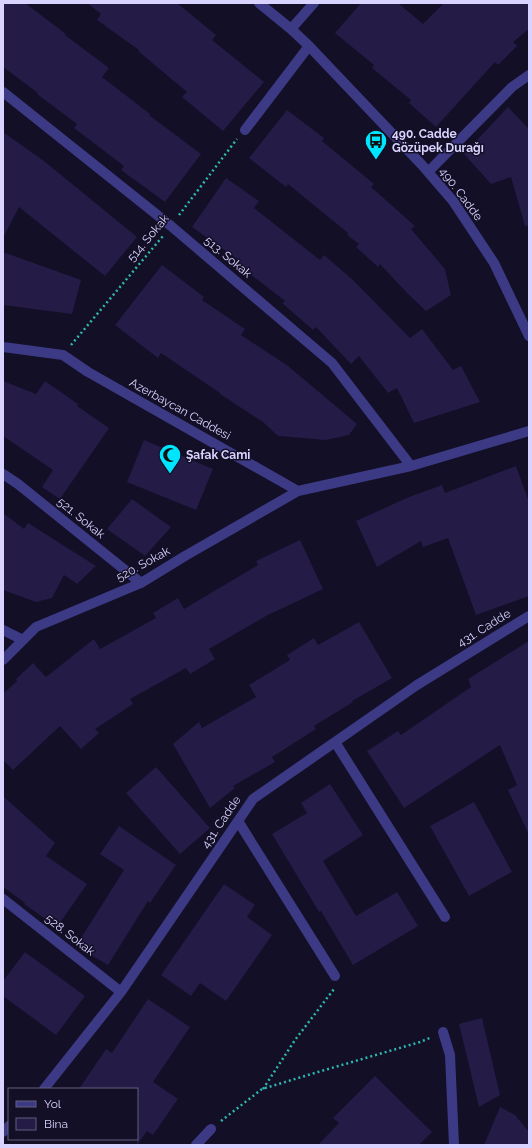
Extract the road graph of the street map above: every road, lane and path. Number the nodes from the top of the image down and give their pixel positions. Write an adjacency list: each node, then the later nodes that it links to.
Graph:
1 (259, 3): 3 (street, 490. Cadde)
2 (314, 3): 3 (street)
3 (291, 29): 4 (street, 490. Cadde)
4 (309, 46): 7 (street); 8 (street, 490. Cadde)
5 (529, 75): 8 (street)
6 (3, 92): 9 (street, 513. Sokak)
7 (245, 130): 9 (path, 514. Sokak)
8 (428, 172): 10 (street, 490. Cadde)
9 (171, 226): 12 (path, 514. Sokak); 14 (street, 513. Sokak)
10 (529, 336)
11 (3, 347): 12 (street, Azerbaycan Caddesi)
12 (63, 355): 16 (street, Azerbaycan Caddesi)
13 (529, 431): 14 (street)
14 (411, 466): 16 (street)
15 (3, 474): 17 (street, 521. Sokak)
16 (298, 491): 17 (street, 520. Sokak)
17 (141, 583): 20 (street, 520. Sokak)
18 (529, 616): 22 (street, 431. Cadde)
19 (3, 630): 20 (street)
20 (23, 640): 21 (street, 520. Sokak)
21 (3, 660)
22 (335, 742): 23 (street, 431. Cadde); 25 (street)
23 (238, 821): 26 (street); 27 (street, 431. Cadde)
24 (3, 900): 27 (street, 528. Sokak)
25 (445, 917)
26 (335, 976): 30 (path)
27 (121, 992): 29 (street, 431. Cadde)
28 (443, 1032): 30 (path); 33 (street)
29 (45, 1088)
30 (262, 1089): 31 (path)
31 (211, 1128): 32 (street)
32 (196, 1145)
33 (454, 1145)

